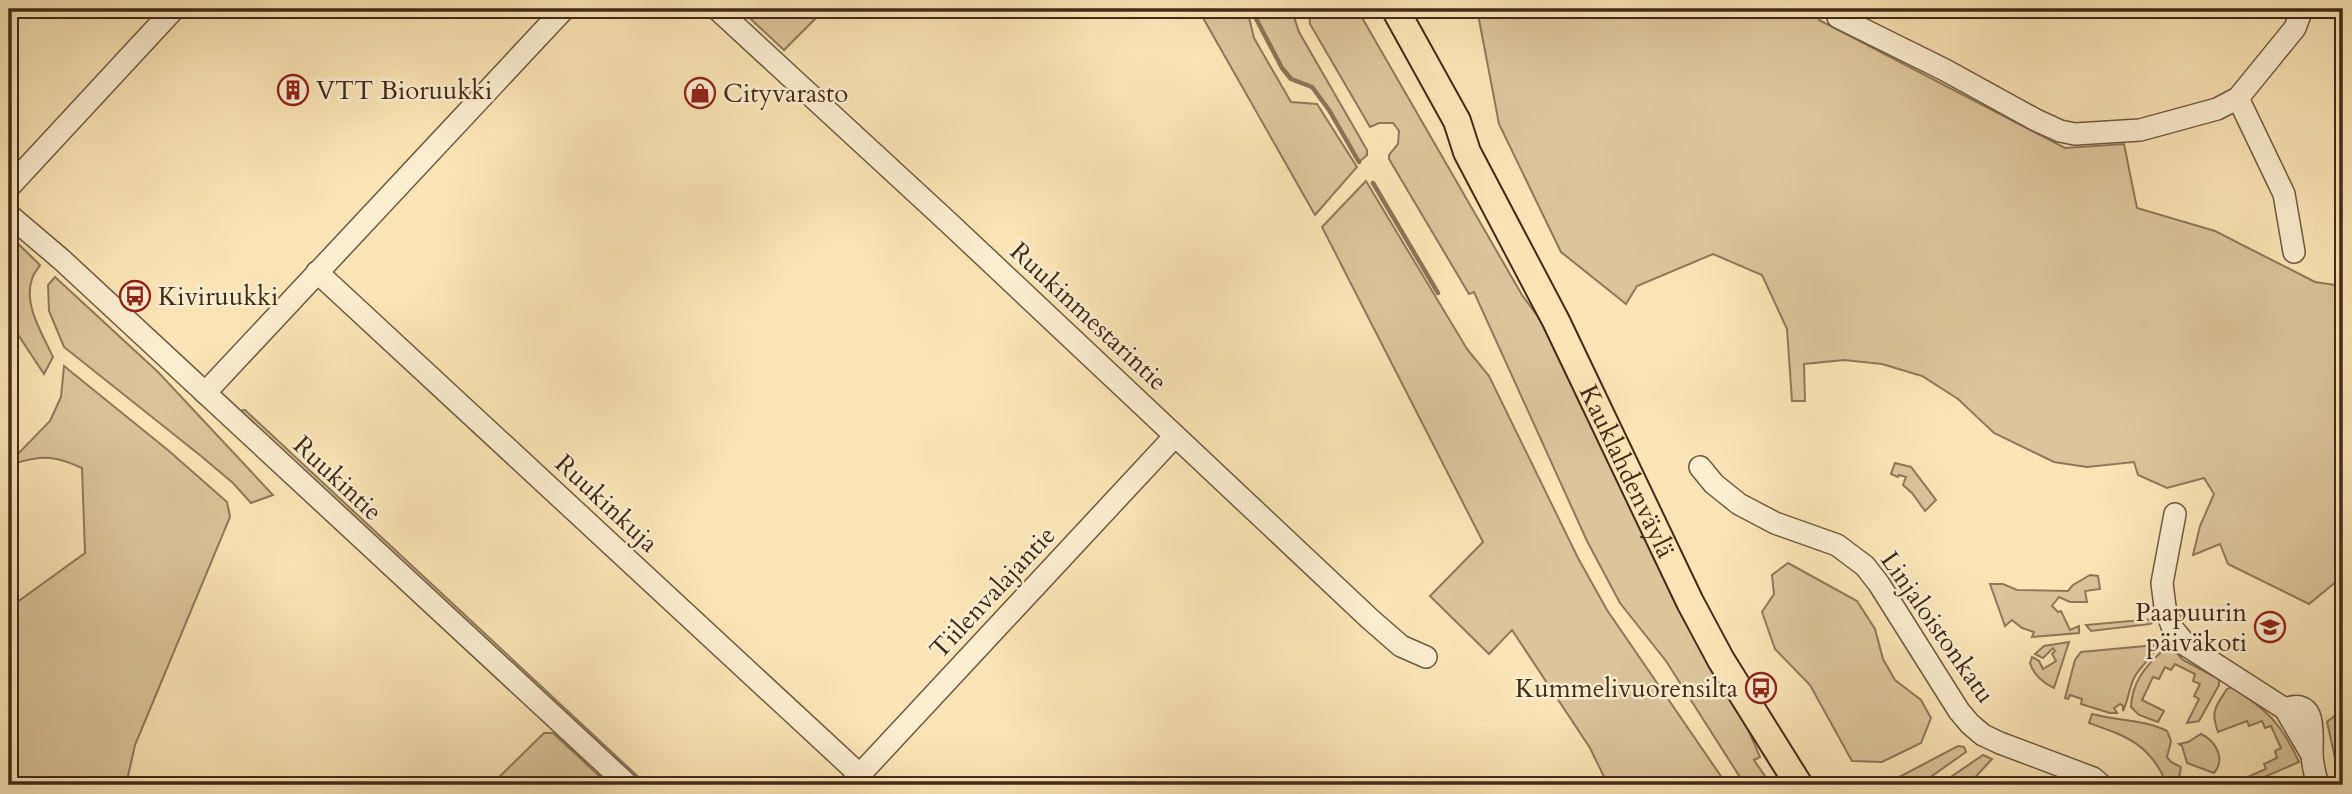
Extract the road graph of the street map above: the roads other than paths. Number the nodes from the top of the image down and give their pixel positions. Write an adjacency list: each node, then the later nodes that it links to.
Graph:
1 (174, 9): 10 (street)
2 (564, 9): 13 (street)
3 (717, 9): 15 (street, Ruukinmestarintie)
4 (1378, 9): 9 (main road, Kauklahdenväylä)
5 (1395, 9): 9 (main road, Kauklahdenväylä)
6 (2302, 9): 8 (street)
7 (1837, 13): 8 (street)
8 (2238, 98): 12 (street)
9 (1467, 152): 21 (main road, Kauklahdenväylä)
10 (9, 187)
11 (9, 215): 14 (street, Ruukintie)
12 (2294, 252)
13 (317, 272): 14 (street); 19 (street, Ruukinkuja)
14 (205, 393): 20 (street, Ruukintie)
15 (1175, 436): 18 (street, Ruukinmestarintie); 19 (street, Tiilenvalajantie)
16 (1700, 467): 22 (street, Linjaloistonkatu)
17 (2175, 514): 23 (street)
18 (1426, 657)
19 (855, 780)
20 (628, 785)
21 (1799, 785)
22 (2101, 785)
23 (2318, 785)

